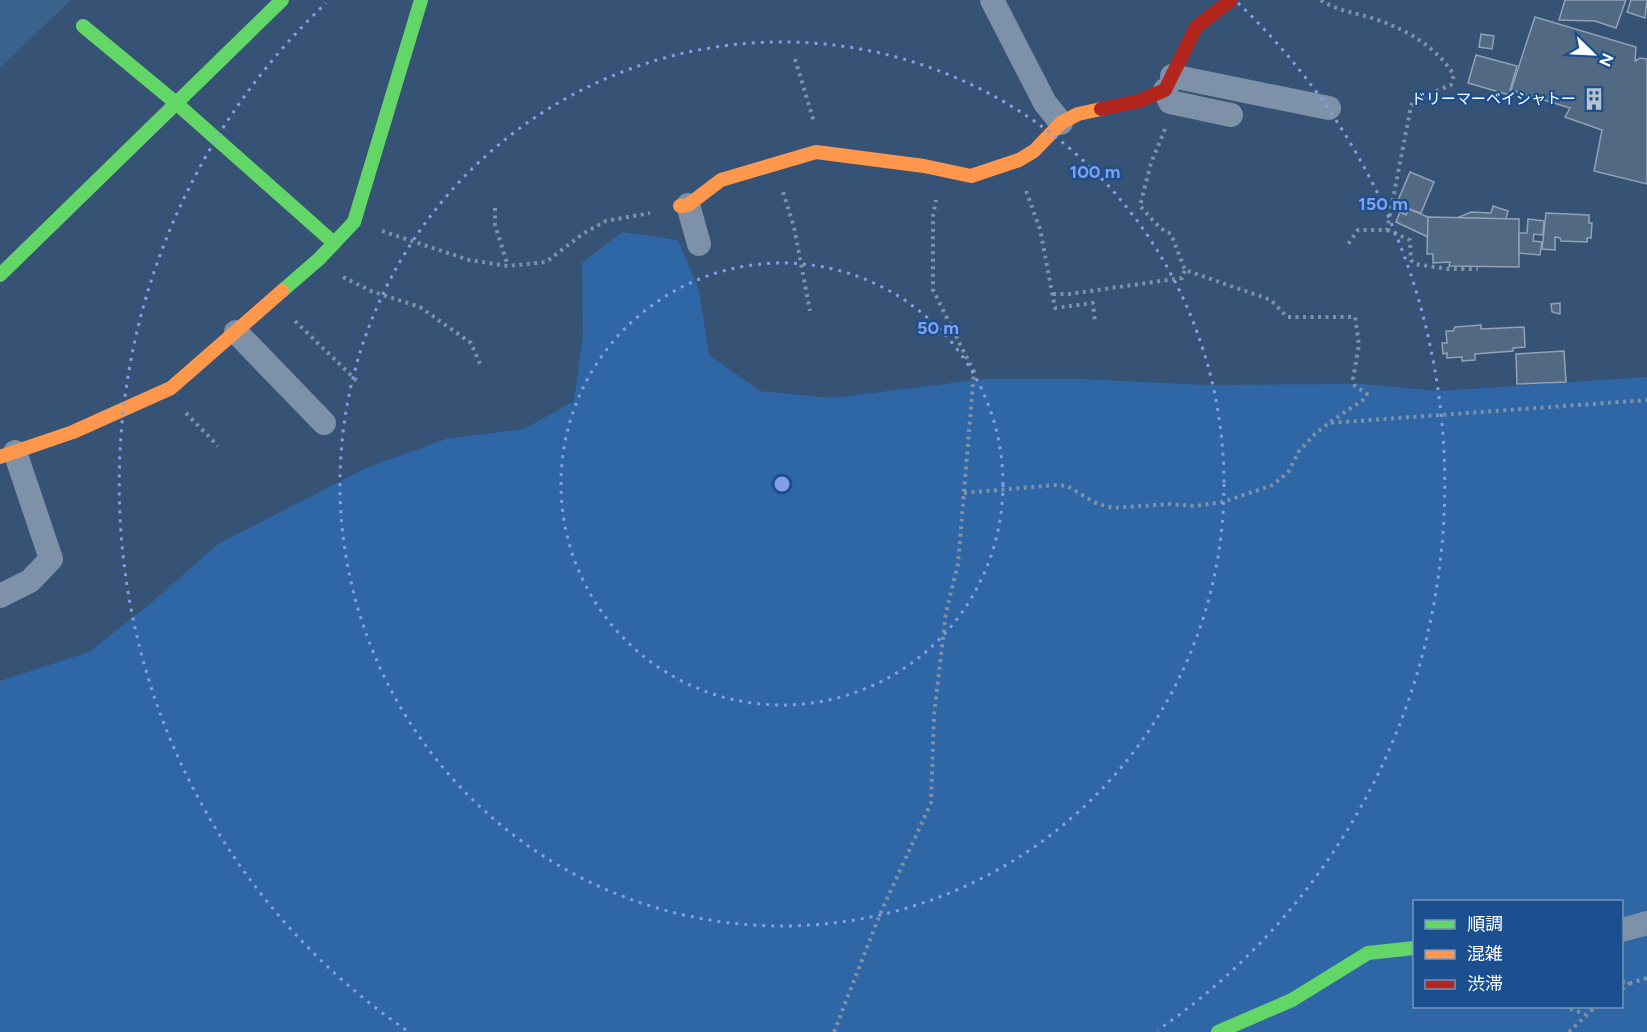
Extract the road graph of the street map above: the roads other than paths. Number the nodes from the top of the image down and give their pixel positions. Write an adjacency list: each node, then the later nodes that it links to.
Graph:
1 (282, 0): 7 (street)
2 (421, 0): 12 (street)
3 (992, 0): 10 (street)
4 (1231, 0): 6 (street)
5 (83, 26): 7 (street)
6 (1171, 90): 8 (street); 9 (street); 10 (street)
7 (176, 103): 12 (street); 14 (street)
8 (1329, 108)
9 (1231, 115)
10 (1061, 123): 11 (street)
11 (684, 206): 13 (street)
12 (334, 243): 15 (street)
13 (699, 244)
14 (0, 275)
15 (236, 332): 16 (street); 17 (street)
16 (324, 423)
17 (8, 455): 18 (street)
18 (0, 596)
19 (1647, 923): 20 (street)
20 (1623, 930)
21 (1413, 948): 22 (street)
22 (1218, 1032)

